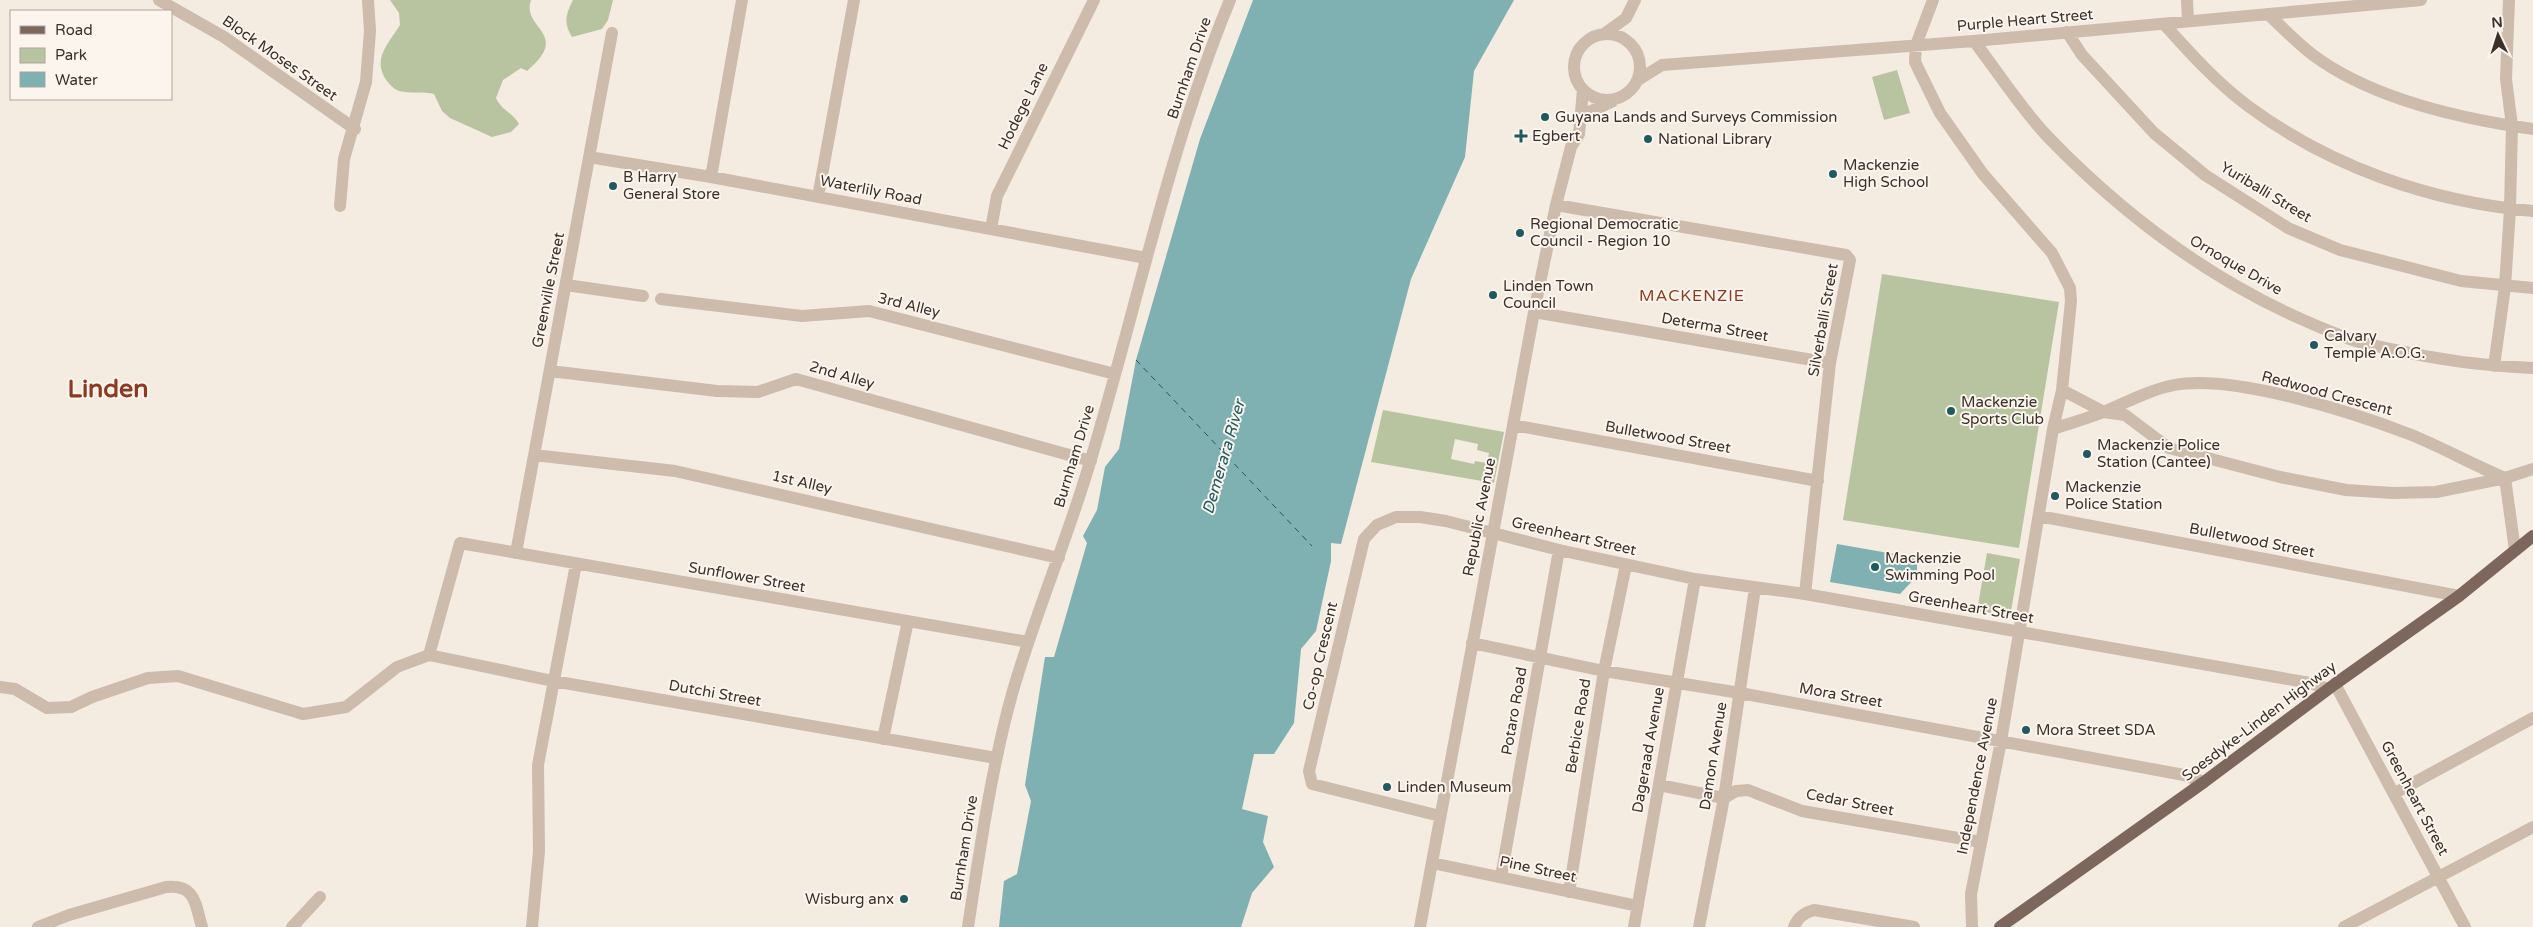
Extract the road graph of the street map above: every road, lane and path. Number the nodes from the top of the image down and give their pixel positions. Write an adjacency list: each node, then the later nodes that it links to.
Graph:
1 (159, 0): 30 (street, Block Moses Street)
2 (368, 0): 30 (street)
3 (742, 0): 33 (street)
4 (854, 0): 34 (street)
5 (1094, 0): 39 (street, Hodege Lane)
6 (1230, 0): 40 (street, Burnham Drive)
7 (1635, 0): 15 (street)
8 (1933, 0): 22 (street)
9 (2187, 0): 16 (street)
10 (2421, 0): 12 (street, Purple Heart Street)
11 (2509, 0): 29 (street)
12 (2390, 1): 13 (street, Purple Heart Street)
13 (2340, 4): 14 (street, Purple Heart Street)
14 (2268, 14): 16 (street, Purple Heart Street); 29 (street)
15 (1626, 18): 20 (street); 23 (street)
16 (2188, 21): 17 (street, Purple Heart Street)
17 (2164, 24): 18 (street, Purple Heart Street); 37 (street)
18 (2067, 32): 21 (street, Purple Heart Street); 42 (street, Yuriballi Street)
19 (612, 34): 32 (street, Greenville Street)
20 (1604, 34): 23 (street); 26 (street)
21 (1974, 41): 22 (street, Purple Heart Street); 48 (street, Ornoque Drive)
22 (1916, 45): 24 (street, Purple Heart Street); 52 (street, Independence Avenue)
23 (1633, 47): 24 (street); 25 (street)
24 (1662, 65): 25 (street, Purple Heart Street)
25 (1638, 80): 27 (street)
26 (1583, 90): 27 (street); 28 (street, Republic Avenue)
27 (1619, 98): 28 (street)
28 (1581, 116): 35 (street, Republic Avenue)
29 (2512, 126): 31 (street); 37 (street)
30 (355, 129): 36 (street)
31 (2533, 129)
32 (589, 157): 33 (street, Waterlily Road); 41 (street, Greenville Street)
33 (711, 177): 34 (street, Waterlily Road)
34 (818, 197): 39 (street, Waterlily Road)
35 (1556, 205): 46 (street, Republic Avenue); 47 (street, Silverballi Street)
36 (340, 206)
37 (2510, 209): 38 (street); 42 (street)
38 (2533, 211)
39 (991, 229): 40 (street, Waterlily Road)
40 (1146, 258): 51 (street, Burnham Drive)
41 (566, 285): 44 (street); 50 (street, Greenville Street)
42 (2505, 287): 43 (street, Yuriballi Street); 48 (street)
43 (2533, 288)
44 (642, 296)
45 (661, 299): 51 (street, 3rd Alley)
46 (1534, 312): 47 (street, Determa Street); 54 (street, Republic Avenue)
47 (1830, 363): 60 (street, Silverballi Street)
48 (2494, 366): 49 (street, Ornoque Drive)
49 (2533, 368)
50 (550, 372): 56 (street, Greenville Street); 57 (street, 2nd Alley)
51 (1116, 374): 57 (street, Burnham Drive)
52 (2062, 390): 53 (street); 55 (street, Independence Avenue)
53 (2104, 412): 55 (street, Redwood Crescent); 59 (street); 59 (street, Redwood Crescent)
54 (1513, 425): 60 (street, Bulletwood Street); 62 (street, Republic Avenue)
55 (2053, 429): 61 (street, Independence Avenue)
56 (534, 455): 66 (street, Greenville Street); 67 (street, 1st Alley)
57 (1091, 461): 67 (street, Burnham Drive)
58 (2533, 469): 59 (street)
59 (2505, 478): 65 (street)
60 (1818, 481): 72 (street, Silverballi Street)
61 (2039, 516): 73 (street, Bulletwood Street); 75 (street, Independence Avenue)
62 (1492, 533): 64 (street, Greenheart Street); 77 (street, Republic Avenue); 94 (street, Co-op Crescent)
63 (2533, 536): 65 (main road, Soesdyke-Linden Highway)
64 (1559, 550): 69 (street, Greenheart Street); 79 (street, Potaro Road)
65 (2515, 550): 73 (main road, Soesdyke-Linden Highway)
66 (516, 553): 68 (street, Sunflower Street); 78 (street, Sunflower Street)
67 (1059, 558): 76 (street, Burnham Drive)
68 (576, 564): 74 (street, Sunflower Street); 81 (street)
69 (1626, 565): 70 (street, Greenheart Street); 80 (street, Berbice Road)
70 (1696, 579): 71 (street, Greenheart Street); 82 (street, Dageraad Avenue)
71 (1755, 588): 72 (street, Greenheart Street); 85 (street, Damon Avenue)
72 (1805, 594): 75 (street, Greenheart Street)
73 (2459, 596): 83 (main road, Soesdyke-Linden Highway)
74 (908, 621): 76 (street, Sunflower Street); 87 (street)
75 (2019, 632): 83 (street, Greenheart Street); 88 (street, Independence Avenue)
76 (1028, 642): 89 (street, Burnham Drive)
77 (1472, 643): 79 (street, Mora Street); 94 (street, Republic Avenue)
78 (429, 655): 81 (street, Dutchi Street); 84 (street)
79 (1540, 658): 80 (street, Mora Street); 98 (street, Potaro Road)
80 (1604, 670): 82 (street, Mora Street); 100 (street, Berbice Road)
81 (554, 681): 87 (street, Dutchi Street); 106 (street)
82 (1676, 682): 85 (street, Mora Street); 91 (street, Dageraad Avenue)
83 (2332, 686): 90 (main road, Soesdyke-Linden Highway); 92 (street, Greenheart Street)
84 (0, 688)
85 (1740, 693): 88 (street, Mora Street); 93 (street, Damon Avenue)
86 (2533, 718): 92 (street)
87 (883, 739): 89 (street, Dutchi Street)
88 (2001, 741): 90 (street, Mora Street); 96 (street, Independence Avenue)
89 (996, 758): 107 (street, Burnham Drive)
90 (2204, 782): 114 (main road, Soesdyke-Linden Highway)
91 (1658, 785): 93 (street); 102 (street, Dageraad Avenue)
92 (2395, 793): 99 (street, Greenheart Street)
93 (1724, 798): 96 (street, Cedar Street); 110 (street, Damon Avenue)
94 (1440, 816): 97 (street, Republic Avenue)
95 (2533, 827): 99 (street)
96 (1981, 842): 113 (street, Independence Avenue)
97 (1432, 863): 98 (street, Pine Street); 108 (street, Republic Avenue)
98 (1500, 877): 100 (street, Pine Street)
99 (2438, 877): 115 (street); 116 (street, Greenheart Street)
100 (1569, 892): 102 (street, Pine Street)
101 (320, 897): 105 (street)
102 (1638, 906): 109 (street, Dageraad Avenue)
103 (38, 927): 104 (street)
104 (202, 927)
105 (292, 927)
106 (532, 927)
107 (968, 927)
108 (1420, 927)
109 (1634, 927)
110 (1698, 927)
111 (1794, 927): 112 (street)
112 (1914, 927)
113 (1972, 927)
114 (2000, 927)
115 (2344, 927)
116 (2465, 927)

